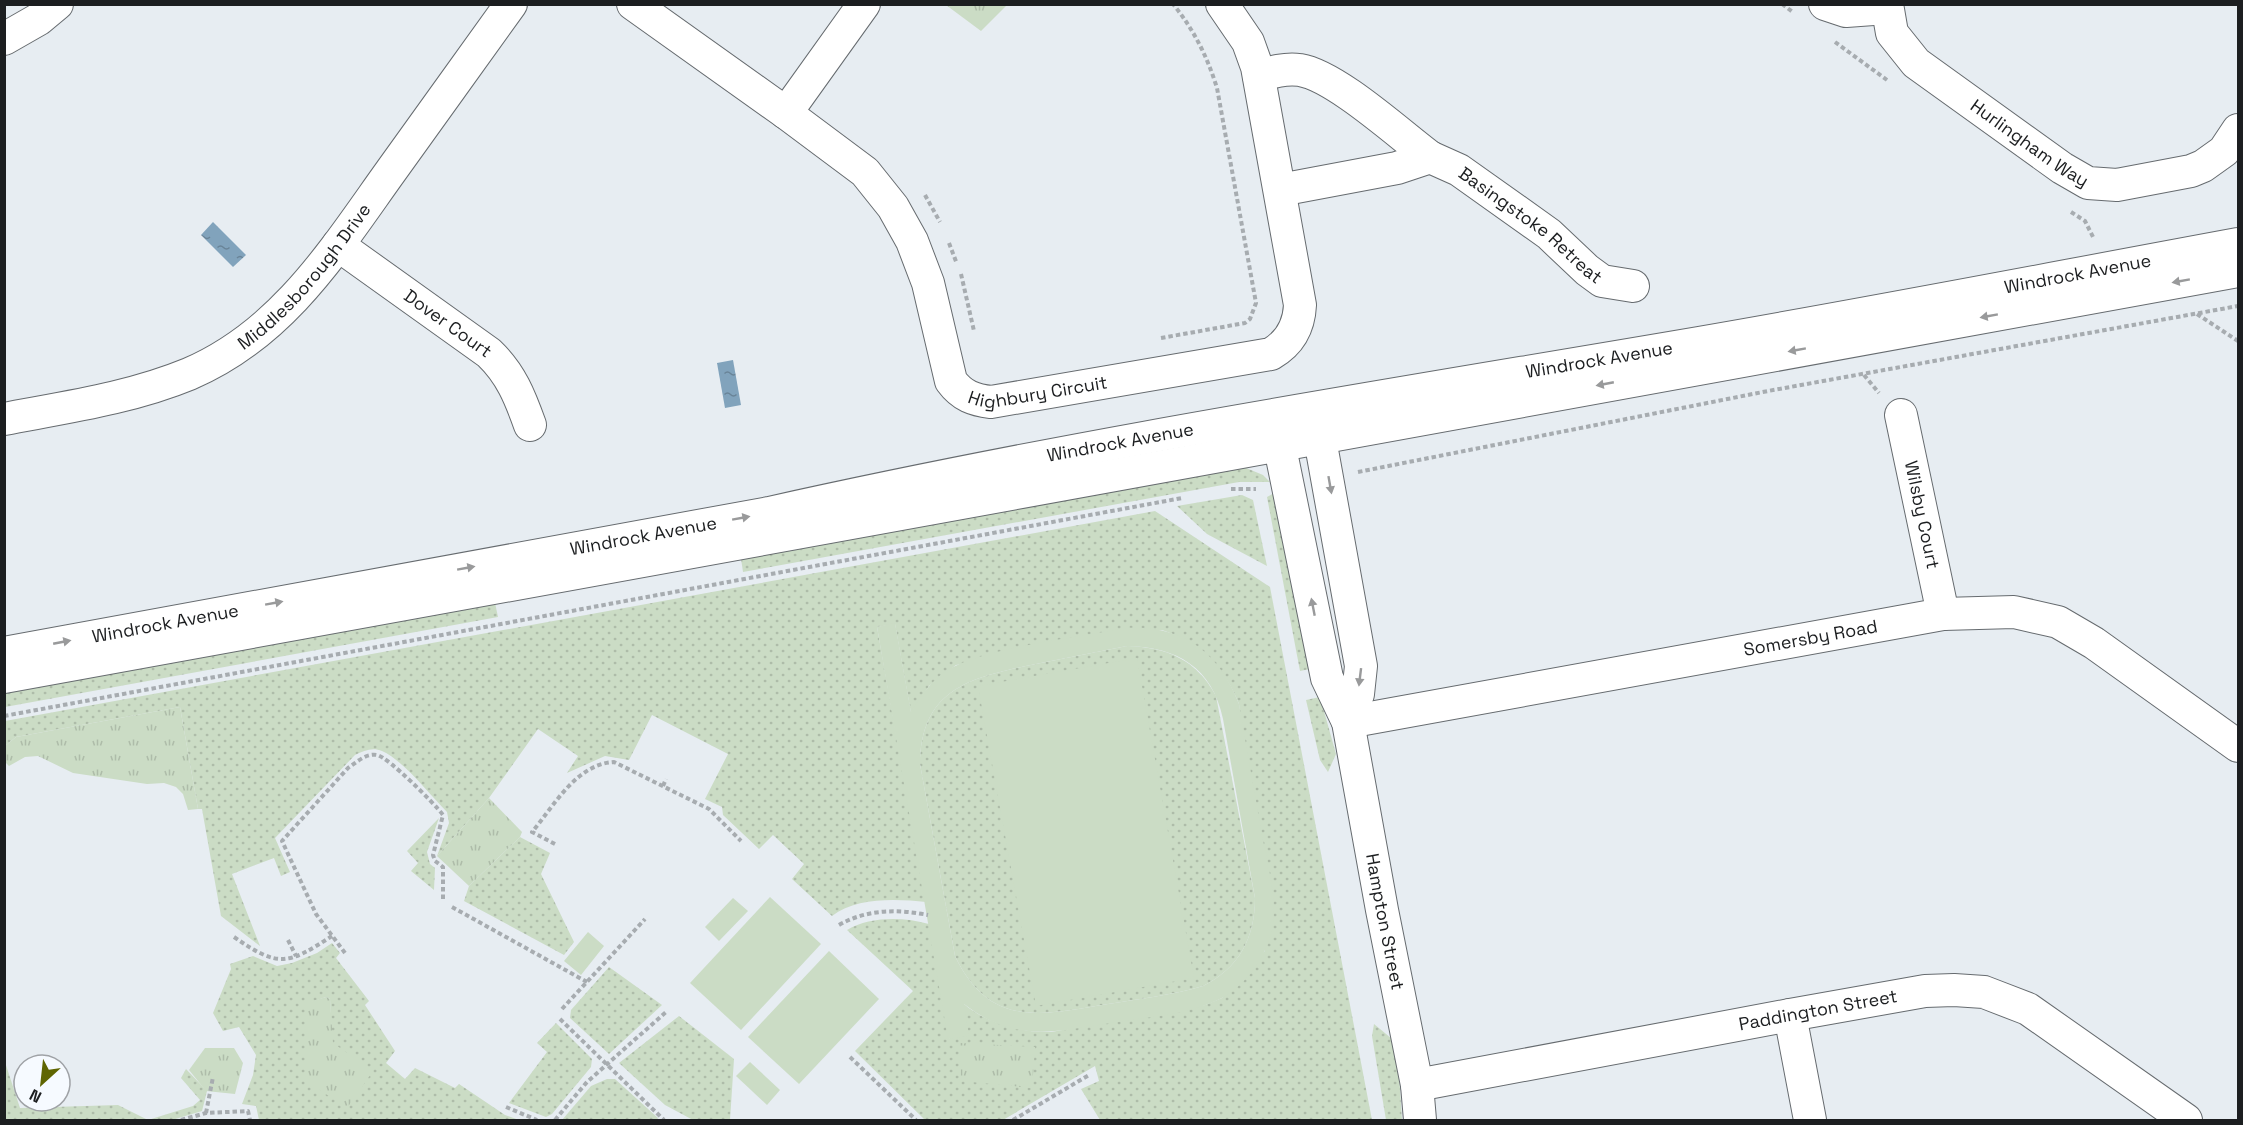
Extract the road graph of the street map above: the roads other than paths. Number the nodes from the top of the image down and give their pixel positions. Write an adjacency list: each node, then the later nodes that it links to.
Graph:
1 (57, 4): 8 (street)
2 (511, 4): 15 (street, Middlesborough Drive)
3 (633, 4): 10 (street, Highbury Circuit)
4 (864, 4): 10 (street)
5 (1222, 4): 9 (street, Highbury Circuit)
6 (1825, 4): 7 (street, Hurlingham Way)
7 (1887, 6): 11 (street, Hurlingham Way)
8 (4, 39)
9 (1259, 76): 12 (street, Basingstoke Retreat); 13 (street, Highbury Circuit)
10 (786, 113): 13 (street, Highbury Circuit)
11 (2238, 130)
12 (1430, 157): 13 (street); 17 (street, Basingstoke Retreat)
13 (1280, 190)
14 (2238, 244): 18 (street, Windrock Avenue)
15 (338, 245): 21 (street, Middlesborough Drive); 22 (street, Dover Court)
16 (2238, 271): 23 (street, Windrock Avenue, one-way to 23)
17 (1633, 286)
18 (1314, 407): 19 (street, Windrock Avenue); 23 (street, Hampton Street)
19 (1273, 414): 24 (street, Hampton Street); 26 (street, Windrock Avenue, one-way to 19)
20 (1901, 415): 25 (street, Wilsby Court)
21 (4, 419)
22 (530, 425)
23 (1321, 438): 24 (street, Windrock Avenue); 28 (street, Hampton Street, one-way to 28)
24 (1280, 444): 27 (street, Windrock Avenue); 28 (street, Hampton Street, one-way to 24)
25 (1943, 614): 28 (street, Somersby Road); 29 (street, Somersby Road)
26 (4, 653)
27 (4, 677)
28 (1348, 722): 31 (street, Hampton Street)
29 (2238, 746)
30 (1790, 1015): 31 (street, Paddington Street); 33 (street); 34 (street, Paddington Street)
31 (1417, 1085): 32 (street, Hampton Street)
32 (1420, 1120)
33 (1809, 1120)
34 (2186, 1120)

